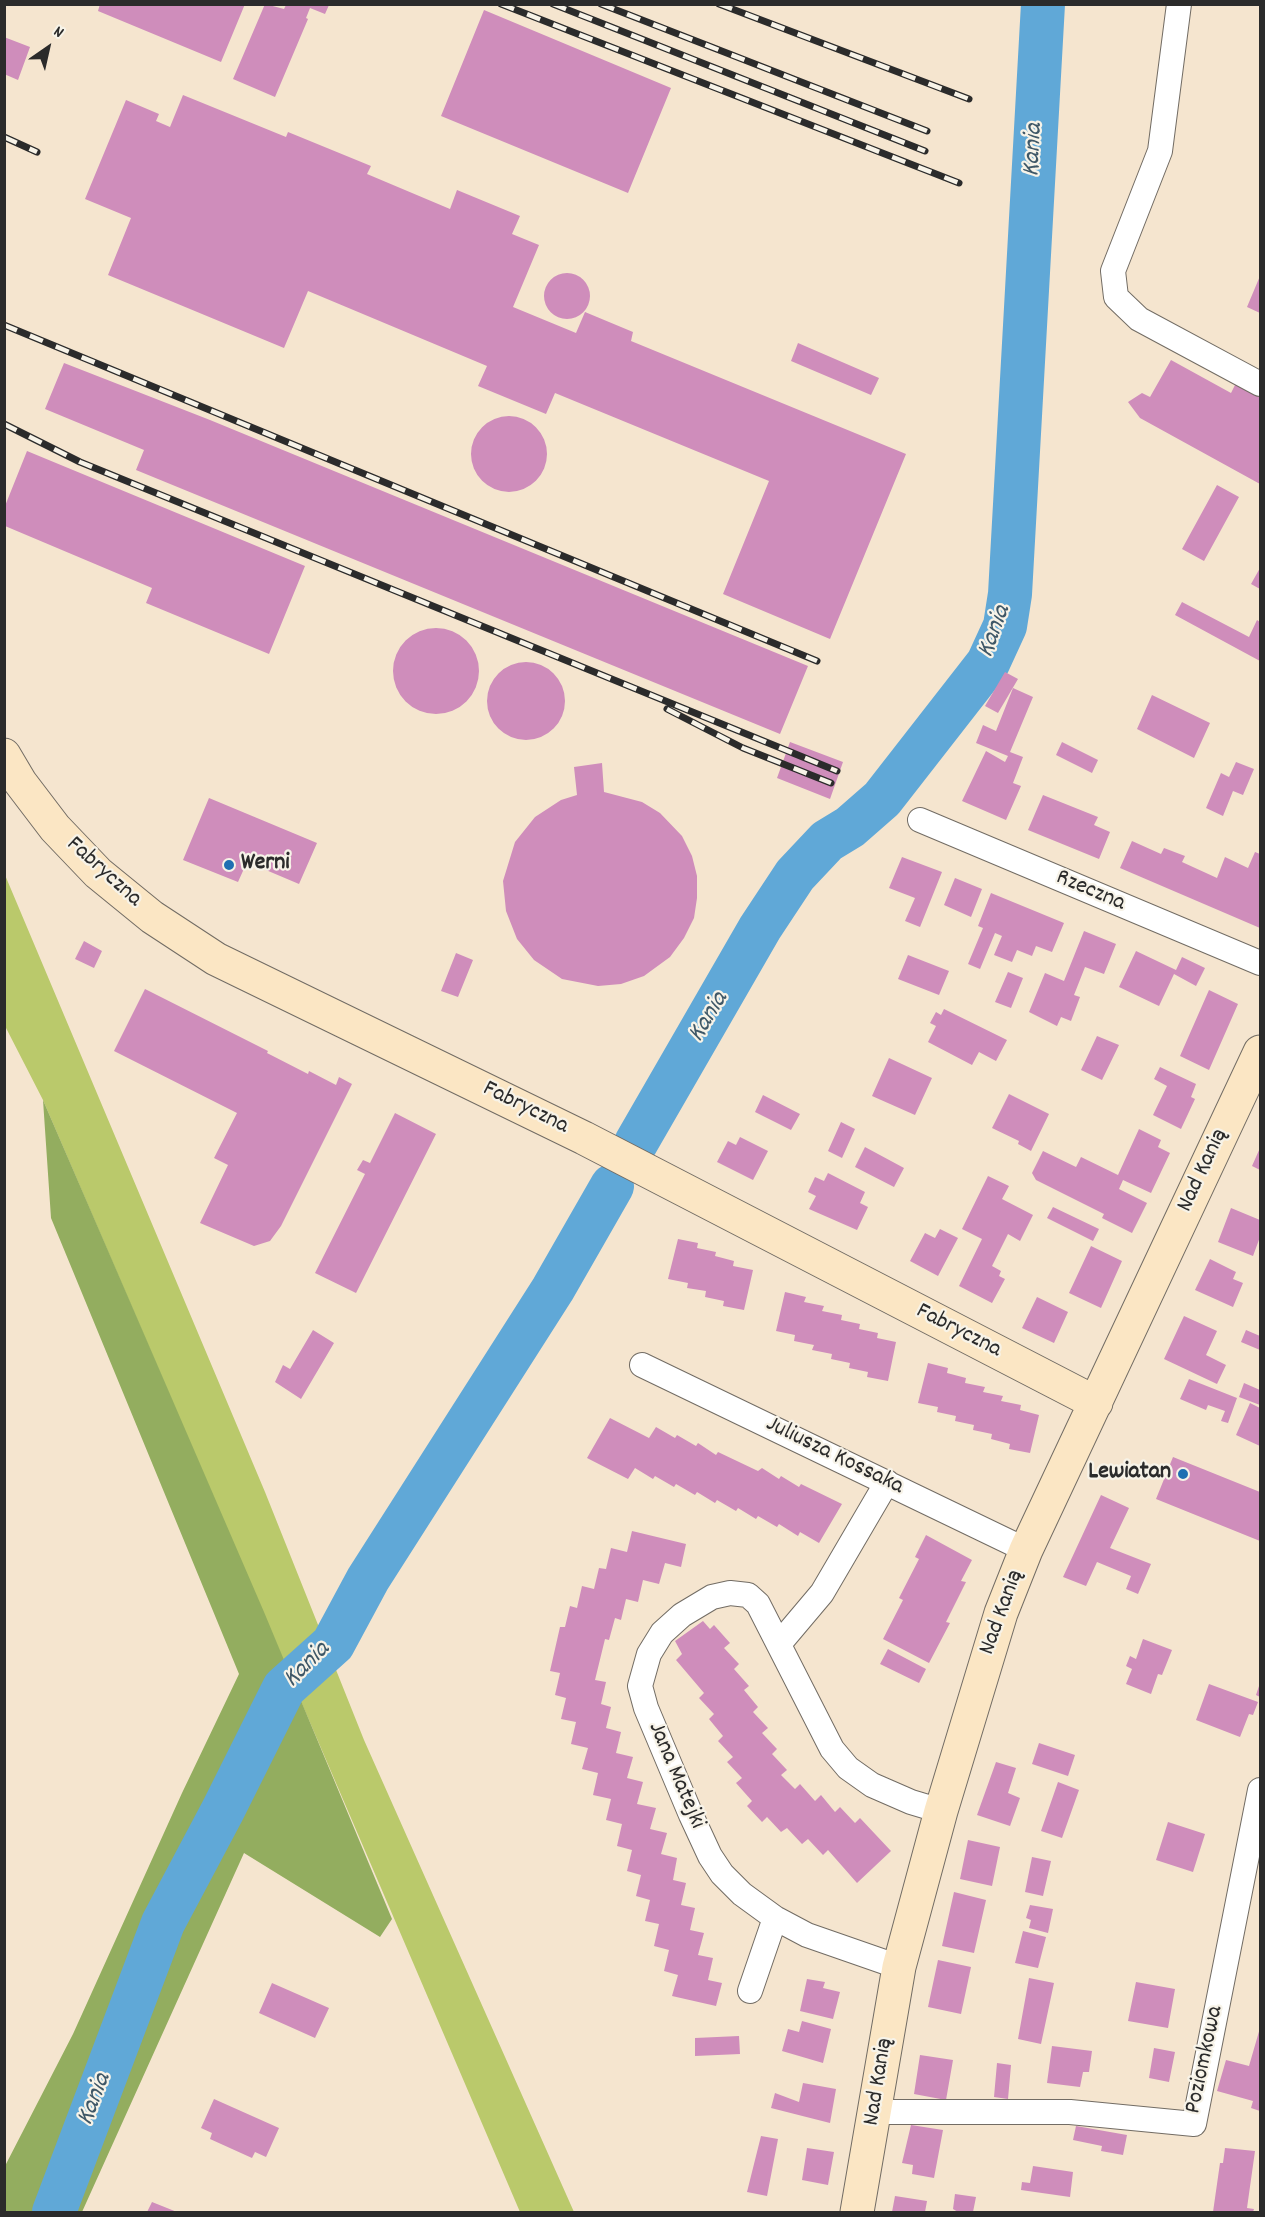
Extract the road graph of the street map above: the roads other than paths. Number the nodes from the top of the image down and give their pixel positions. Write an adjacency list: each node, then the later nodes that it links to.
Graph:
1 (1179, 4): 2 (street)
2 (1260, 384)
3 (10, 778): 8 (street, Fabryczna)
4 (920, 820): 5 (street, Rzeczna)
5 (1260, 963)
6 (1260, 1052): 8 (street, Nad Kanią)
7 (642, 1365): 9 (street, Juliusza Kossaka)
8 (1096, 1403): 10 (street, Nad Kanią)
9 (887, 1482): 10 (street, Juliusza Kossaka); 11 (street)
10 (1026, 1550): 13 (street, Nad Kanią)
11 (779, 1644): 13 (street, Jana Matejki); 14 (street, Jana Matejki)
12 (1260, 1790): 17 (street, Poziomkowa)
13 (941, 1811): 15 (street, Nad Kanią)
14 (775, 1918): 15 (street, Jana Matejki); 16 (street)
15 (898, 1967): 17 (street, Nad Kanią)
16 (750, 1991)
17 (875, 2112): 18 (street, Nad Kanią)
18 (858, 2212)

